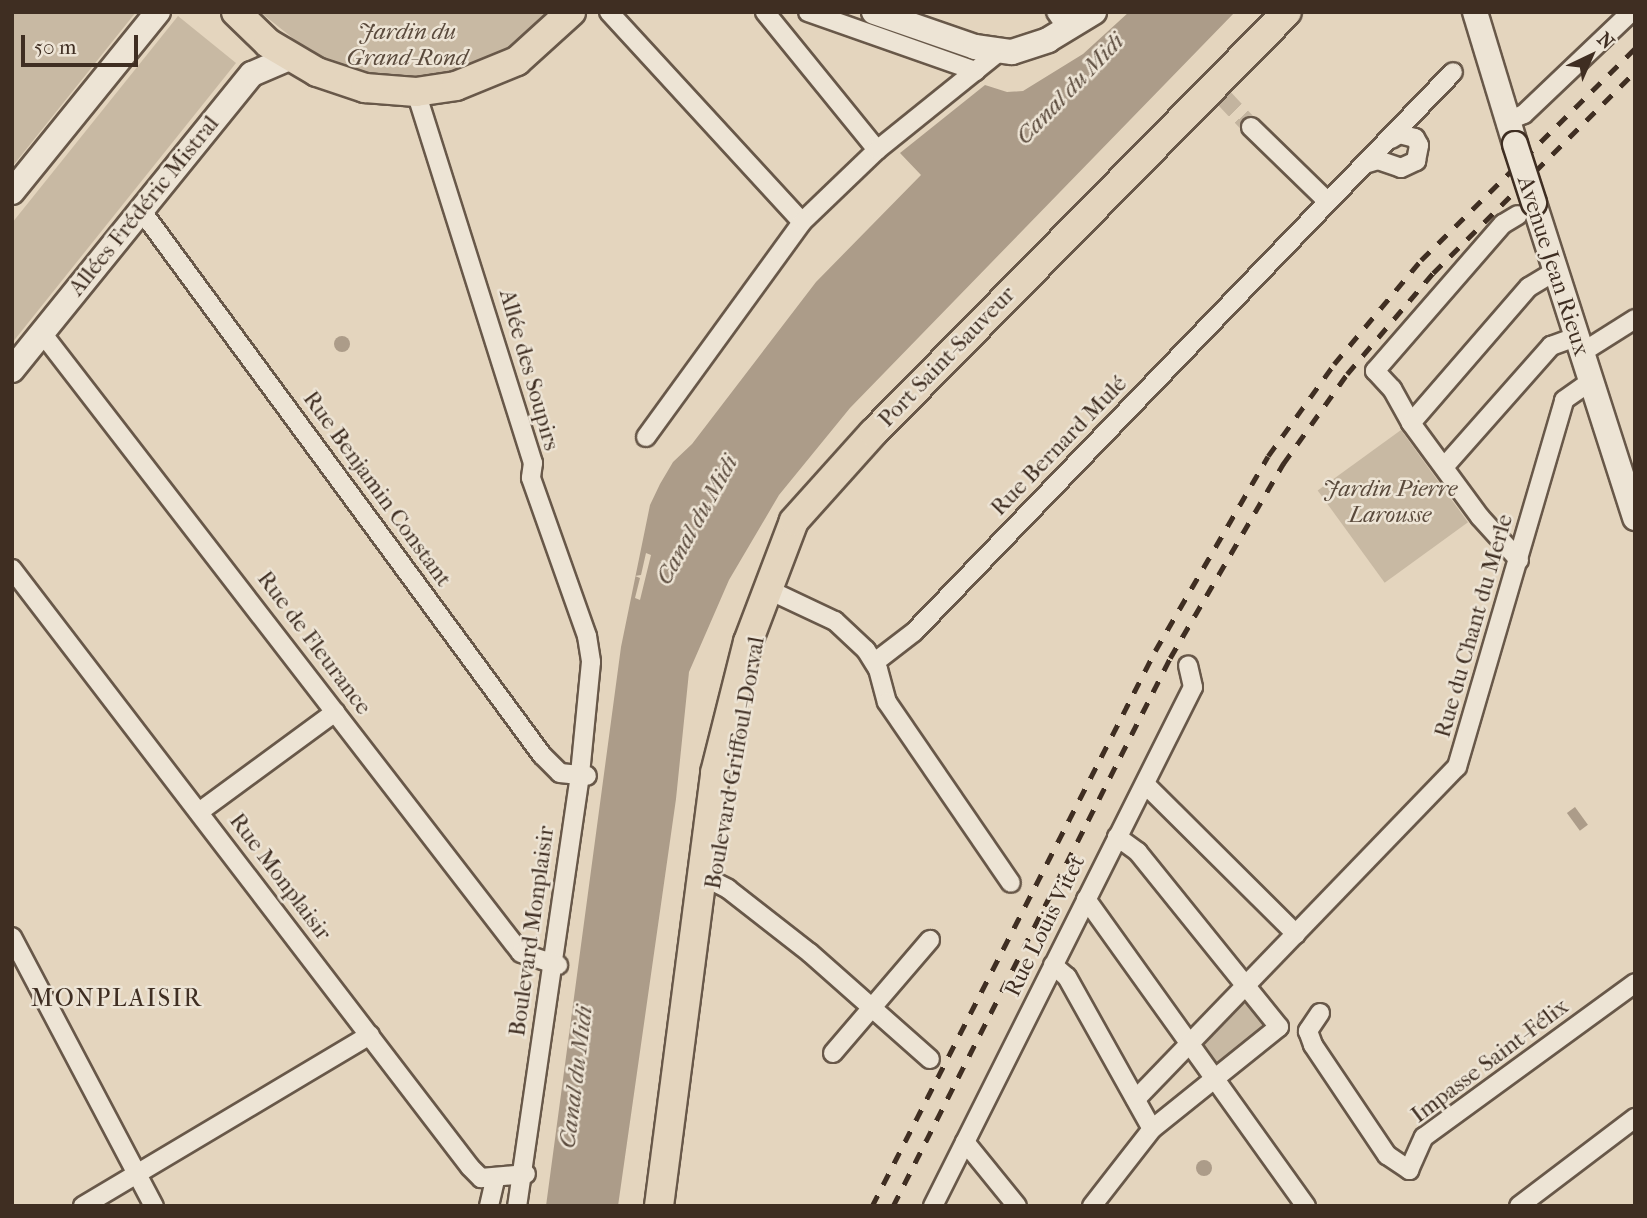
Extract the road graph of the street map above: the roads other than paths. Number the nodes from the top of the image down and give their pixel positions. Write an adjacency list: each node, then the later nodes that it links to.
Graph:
1 (158, 12): 27 (main road)
2 (236, 12): 17 (main road)
3 (571, 12): 21 (main road)
4 (609, 12): 31 (street)
5 (765, 12): 25 (street)
6 (808, 12): 18 (street)
7 (874, 12): 16 (main road)
8 (1094, 12): 14 (main road)
9 (1260, 12): 15 (main road)
10 (1272, 12): 15 (main road, Port Saint-Sauveur)
11 (1287, 12): 20 (main road, Port Saint-Sauveur)
12 (1475, 12): 23 (main road, Avenue Jean Rieux)
13 (1631, 12): 23 (street)
14 (1062, 21): 16 (main road)
15 (1245, 41): 20 (main road, Port Saint-Sauveur)
16 (1000, 51): 18 (street)
17 (289, 58): 21 (main road); 30 (main road, Allées Frédéric Mistral)
18 (976, 71): 25 (street)
19 (1453, 72): 24 (street, Rue Bernard Mulé)
20 (1215, 90): 44 (main road, Port Saint-Sauveur)
21 (416, 92): 46 (street, Allée des Soupirs)
22 (1251, 127): 28 (street)
23 (1511, 133): 29 (main road, Avenue Jean Rieux, bridge)
24 (1391, 139): 26 (street, Rue Bernard Mulé); 26 (street)
25 (877, 150): 31 (street)
26 (1365, 164): 28 (street, Rue Bernard Mulé)
27 (12, 192)
28 (1328, 202): 47 (street, Rue Bernard Mulé)
29 (1526, 209): 32 (main road, Avenue Jean Rieux); 38 (street)
30 (141, 210): 34 (main road, Allées Frédéric Mistral); 50 (street, Rue Benjamin Constant)
31 (802, 222): 39 (street)
32 (1556, 271): 35 (main road, Avenue Jean Rieux); 38 (street)
33 (1635, 319): 35 (street)
34 (42, 333): 36 (main road, Allées Frédéric Mistral); 49 (street, Rue de Fleurance)
35 (1578, 345): 37 (main road, Avenue Jean Rieux); 40 (street)
36 (12, 370)
37 (1590, 382): 41 (main road, Avenue Jean Rieux); 42 (street, Rue du Chant du Merle)
38 (1411, 423): 40 (street)
39 (646, 437)
40 (1444, 467): 42 (street)
41 (1635, 518)
42 (1519, 560): 57 (street, Rue du Chant du Merle)
43 (12, 569): 52 (street, Rue Monplaisir)
44 (769, 590): 45 (main road, Port Saint-Sauveur); 47 (street)
45 (760, 620): 54 (main road, Boulevard Griffoul-Dorval)
46 (591, 662): 50 (street, Boulevard Monplaisir)
47 (875, 662): 55 (street)
48 (1188, 666): 51 (street, Rue Louis Vitet)
49 (335, 712): 52 (street); 60 (street, Rue de Fleurance)
50 (583, 776): 60 (street, Boulevard Monplaisir)
51 (1145, 784): 53 (street, Rue Louis Vitet); 57 (street)
52 (199, 811): 66 (street, Rue Monplaisir)
53 (1116, 837): 56 (street, Rue Louis Vitet); 63 (street)
54 (707, 878): 64 (street); 83 (main road, Boulevard Griffoul-Dorval); 84 (main road, Boulevard Griffoul-Dorval)
55 (1011, 883)
56 (1086, 899): 61 (street, Rue Louis Vitet); 67 (street)
57 (1296, 934): 63 (street, Rue du Chant du Merle)
58 (12, 937): 75 (street)
59 (930, 940): 64 (street)
60 (555, 965): 76 (street, Boulevard Monplaisir)
61 (1053, 965): 71 (street); 74 (street, Rue Louis Vitet)
62 (1635, 983): 65 (street, Impasse Saint-Félix)
63 (1247, 986): 67 (street, Rue du Chant du Merle); 70 (street)
64 (872, 1006): 68 (street); 69 (street)
65 (1320, 1013)
66 (370, 1035): 75 (street); 77 (street, Rue Monplaisir)
67 (1190, 1042): 70 (street); 71 (street, Rue du Chant du Merle)
68 (833, 1054)
69 (930, 1059)
70 (1213, 1078): 73 (street); 87 (street)
71 (1136, 1099): 73 (street)
72 (1635, 1118): 88 (street)
73 (1152, 1129): 78 (street)
74 (965, 1142): 85 (street, Rue Louis Vitet); 86 (street)
75 (137, 1174): 79 (street); 80 (street)
76 (523, 1176): 77 (street); 82 (street, Boulevard Monplaisir)
77 (495, 1179): 81 (street)
78 (1095, 1205)
79 (83, 1206)
80 (154, 1206)
81 (489, 1206)
82 (517, 1206)
83 (659, 1206)
84 (670, 1206)
85 (933, 1206)
86 (1017, 1206)
87 (1306, 1206)
88 (1519, 1206)

